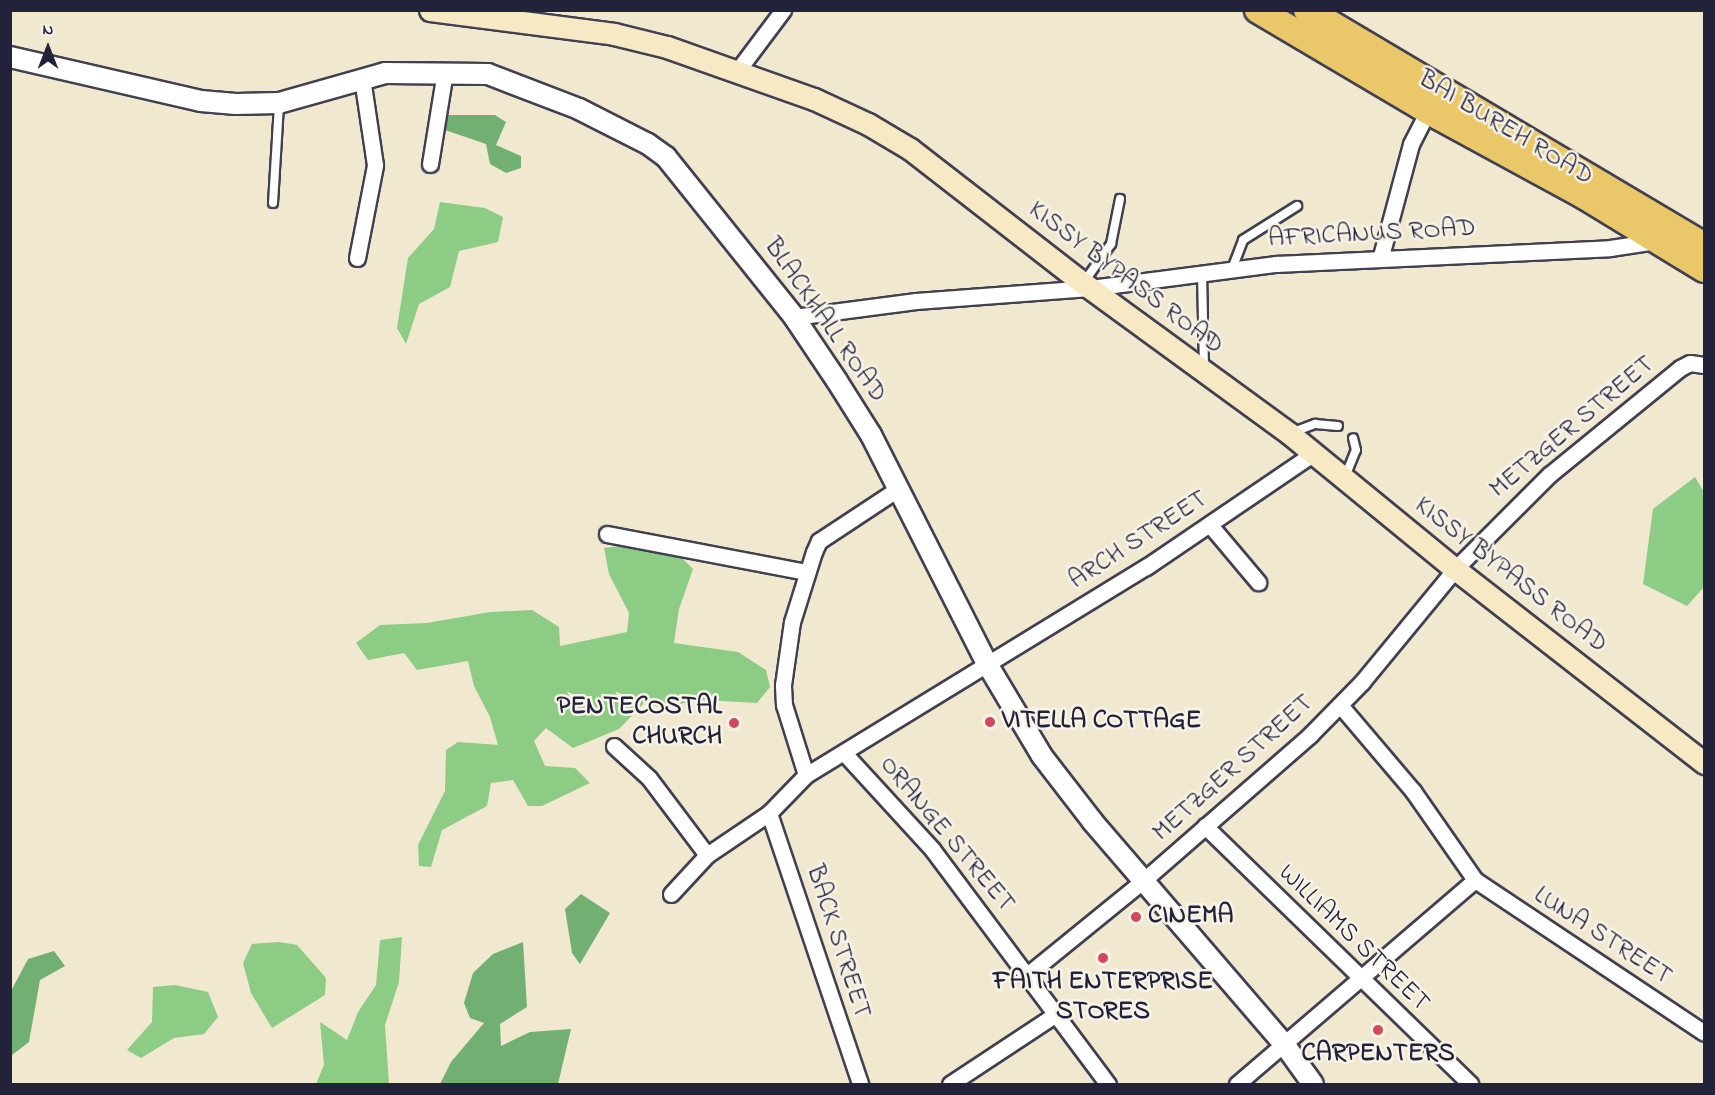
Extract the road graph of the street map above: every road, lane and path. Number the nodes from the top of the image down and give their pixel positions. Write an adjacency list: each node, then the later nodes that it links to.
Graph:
1 (430, 10): 5 (main road, KISSY BYPASS ROAD)
2 (783, 10): 7 (street)
3 (1258, 10): 4 (highway, BAI BUREH ROAD)
4 (1299, 16): 10 (highway, BAI BUREH ROAD)
5 (552, 19): 7 (main road, KISSY BYPASS ROAD)
6 (10, 57): 11 (street, BLACKHALL ROAD)
7 (738, 70): 23 (main road, KISSY BYPASS ROAD)
8 (445, 71): 9 (street, BLACKHALL ROAD); 12 (street); 24 (street, BLACKHALL ROAD)
9 (362, 78): 11 (street, BLACKHALL ROAD); 19 (street)
10 (1433, 100): 16 (highway); 17 (highway, BAI BUREH ROAD); 18 (street)
11 (279, 103): 14 (lane)
12 (430, 164)
13 (1120, 199): 23 (lane)
14 (273, 202)
15 (1297, 206): 20 (lane)
16 (1658, 241): 18 (street, AFRICANUS ROAD); 21 (highway)
17 (1701, 242)
18 (1381, 256): 20 (street, AFRICANUS ROAD)
19 (357, 258)
20 (1232, 269): 22 (street, AFRICANUS ROAD)
21 (1704, 269)
22 (1202, 272): 23 (street, AFRICANUS ROAD); 26 (lane)
23 (1086, 285): 24 (street, AFRICANUS ROAD); 26 (main road, KISSY BYPASS ROAD)
24 (794, 317): 32 (street, BLACKHALL ROAD)
25 (1704, 365): 36 (street, METZGER STREET)
26 (1204, 372): 28 (main road, KISSY BYPASS ROAD)
27 (1338, 426): 28 (lane)
28 (1290, 434): 30 (main road, KISSY BYPASS ROAD)
29 (1353, 438): 31 (lane)
30 (1314, 453): 31 (main road, KISSY BYPASS ROAD); 33 (street, ARCH STREET)
31 (1345, 477): 36 (main road, KISSY BYPASS ROAD)
32 (898, 489): 35 (street); 38 (street, BLACKHALL ROAD)
33 (1210, 525): 37 (street); 38 (street, ARCH STREET)
34 (607, 534): 35 (street)
35 (807, 572): 43 (street)
36 (1452, 572): 39 (street, METZGER STREET); 42 (main road, KISSY BYPASS ROAD)
37 (1258, 582)
38 (986, 662): 41 (street, ORANGE STREET); 48 (street, BLACKHALL ROAD)
39 (1340, 705): 45 (street, METZGER STREET); 47 (street)
40 (614, 746): 46 (street)
41 (845, 754): 43 (street); 50 (street, ORANGE STREET)
42 (1704, 763)
43 (806, 775): 44 (street)
44 (768, 813): 46 (street); 55 (street, BACK STREET)
45 (1205, 826): 48 (street, METZGER STREET); 51 (street, WILLIAMS STREET)
46 (707, 855): 49 (street)
47 (1475, 879): 51 (street); 53 (street, LUNA STREET)
48 (1144, 880): 50 (street, METZGER STREET); 54 (street, BLACKHALL ROAD)
49 (671, 894)
50 (1027, 975): 52 (street, ORANGE STREET)
51 (1360, 982): 54 (street); 60 (street, WILLIAMS STREET)
52 (1056, 1014): 56 (street); 57 (street, ORANGE STREET)
53 (1704, 1033)
54 (1284, 1044): 58 (street); 59 (street, BLACKHALL ROAD)
55 (860, 1084)
56 (950, 1084)
57 (1107, 1084)
58 (1237, 1084)
59 (1313, 1084)
60 (1470, 1084)

